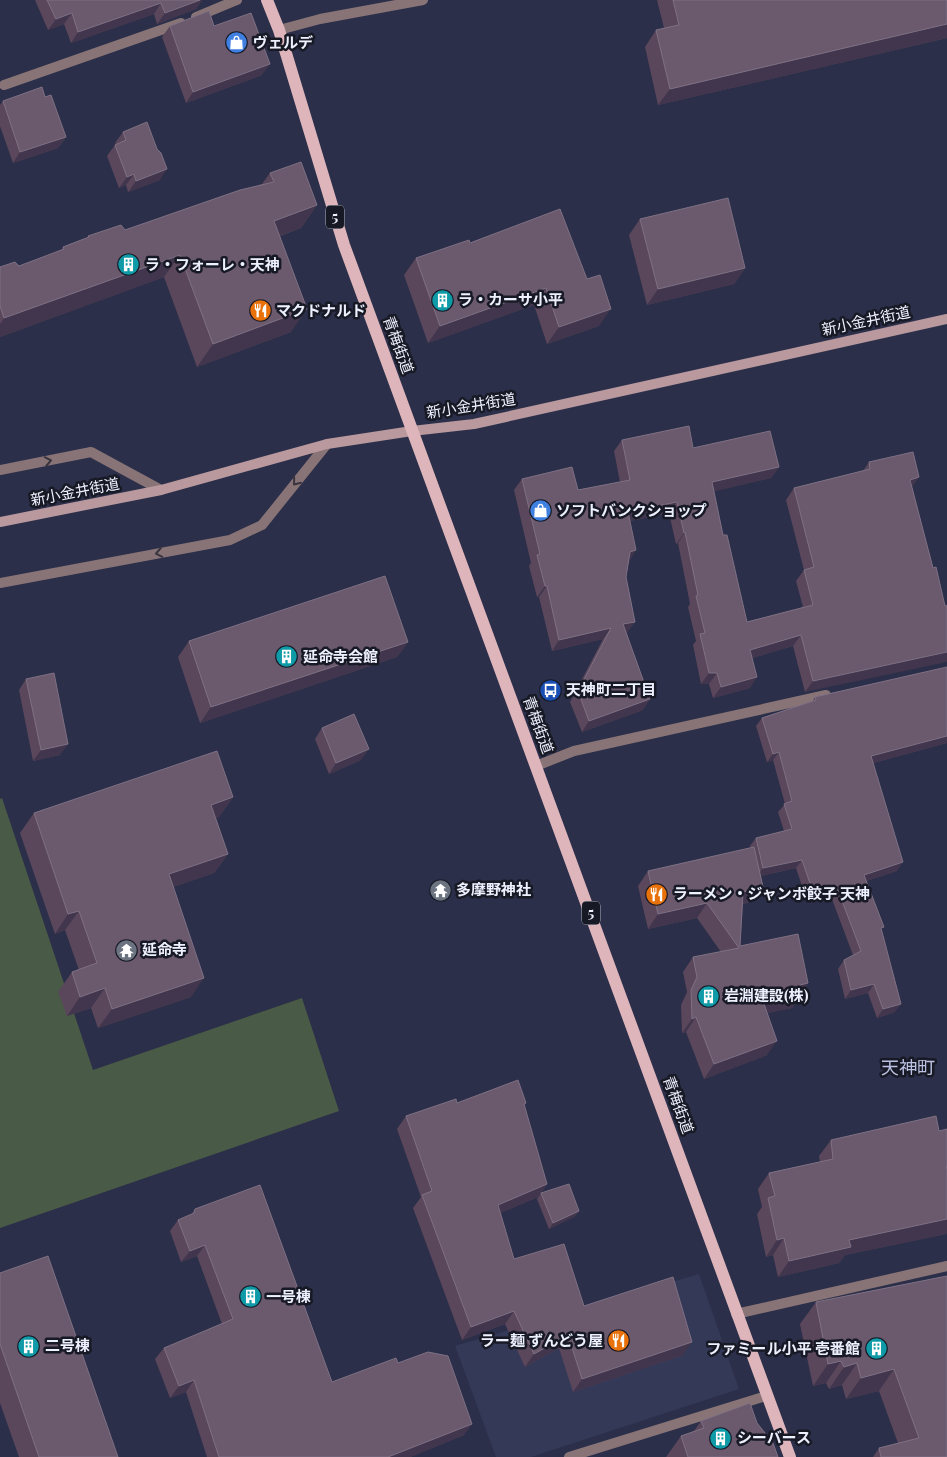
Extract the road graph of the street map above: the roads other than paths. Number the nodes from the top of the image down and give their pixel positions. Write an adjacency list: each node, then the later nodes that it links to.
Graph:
1 (237, 0): 5 (street)
2 (268, 0): 4 (main road, 青梅街道 / 5)
3 (423, 0): 4 (street)
4 (279, 30): 7 (main road, 青梅街道 / 5)
5 (4, 85)
6 (947, 319): 7 (main road, 新小金井街道)
7 (412, 430): 8 (main road, 新小金井街道); 14 (main road, 青梅街道 / 5)
8 (327, 444): 10 (main road, 新小金井街道); 12 (street, one-way to 12)
9 (0, 470): 10 (street, one-way to 10)
10 (161, 490): 11 (main road, 新小金井街道)
11 (0, 522)
12 (0, 583)
13 (832, 694): 14 (street)
14 (536, 766): 16 (main road, 青梅街道 / 5)
15 (947, 1266): 16 (street)
16 (736, 1314): 17 (main road, 青梅街道 / 5)
17 (766, 1396): 18 (street); 19 (main road, 青梅街道 / 5)
18 (569, 1457)
19 (790, 1457)

